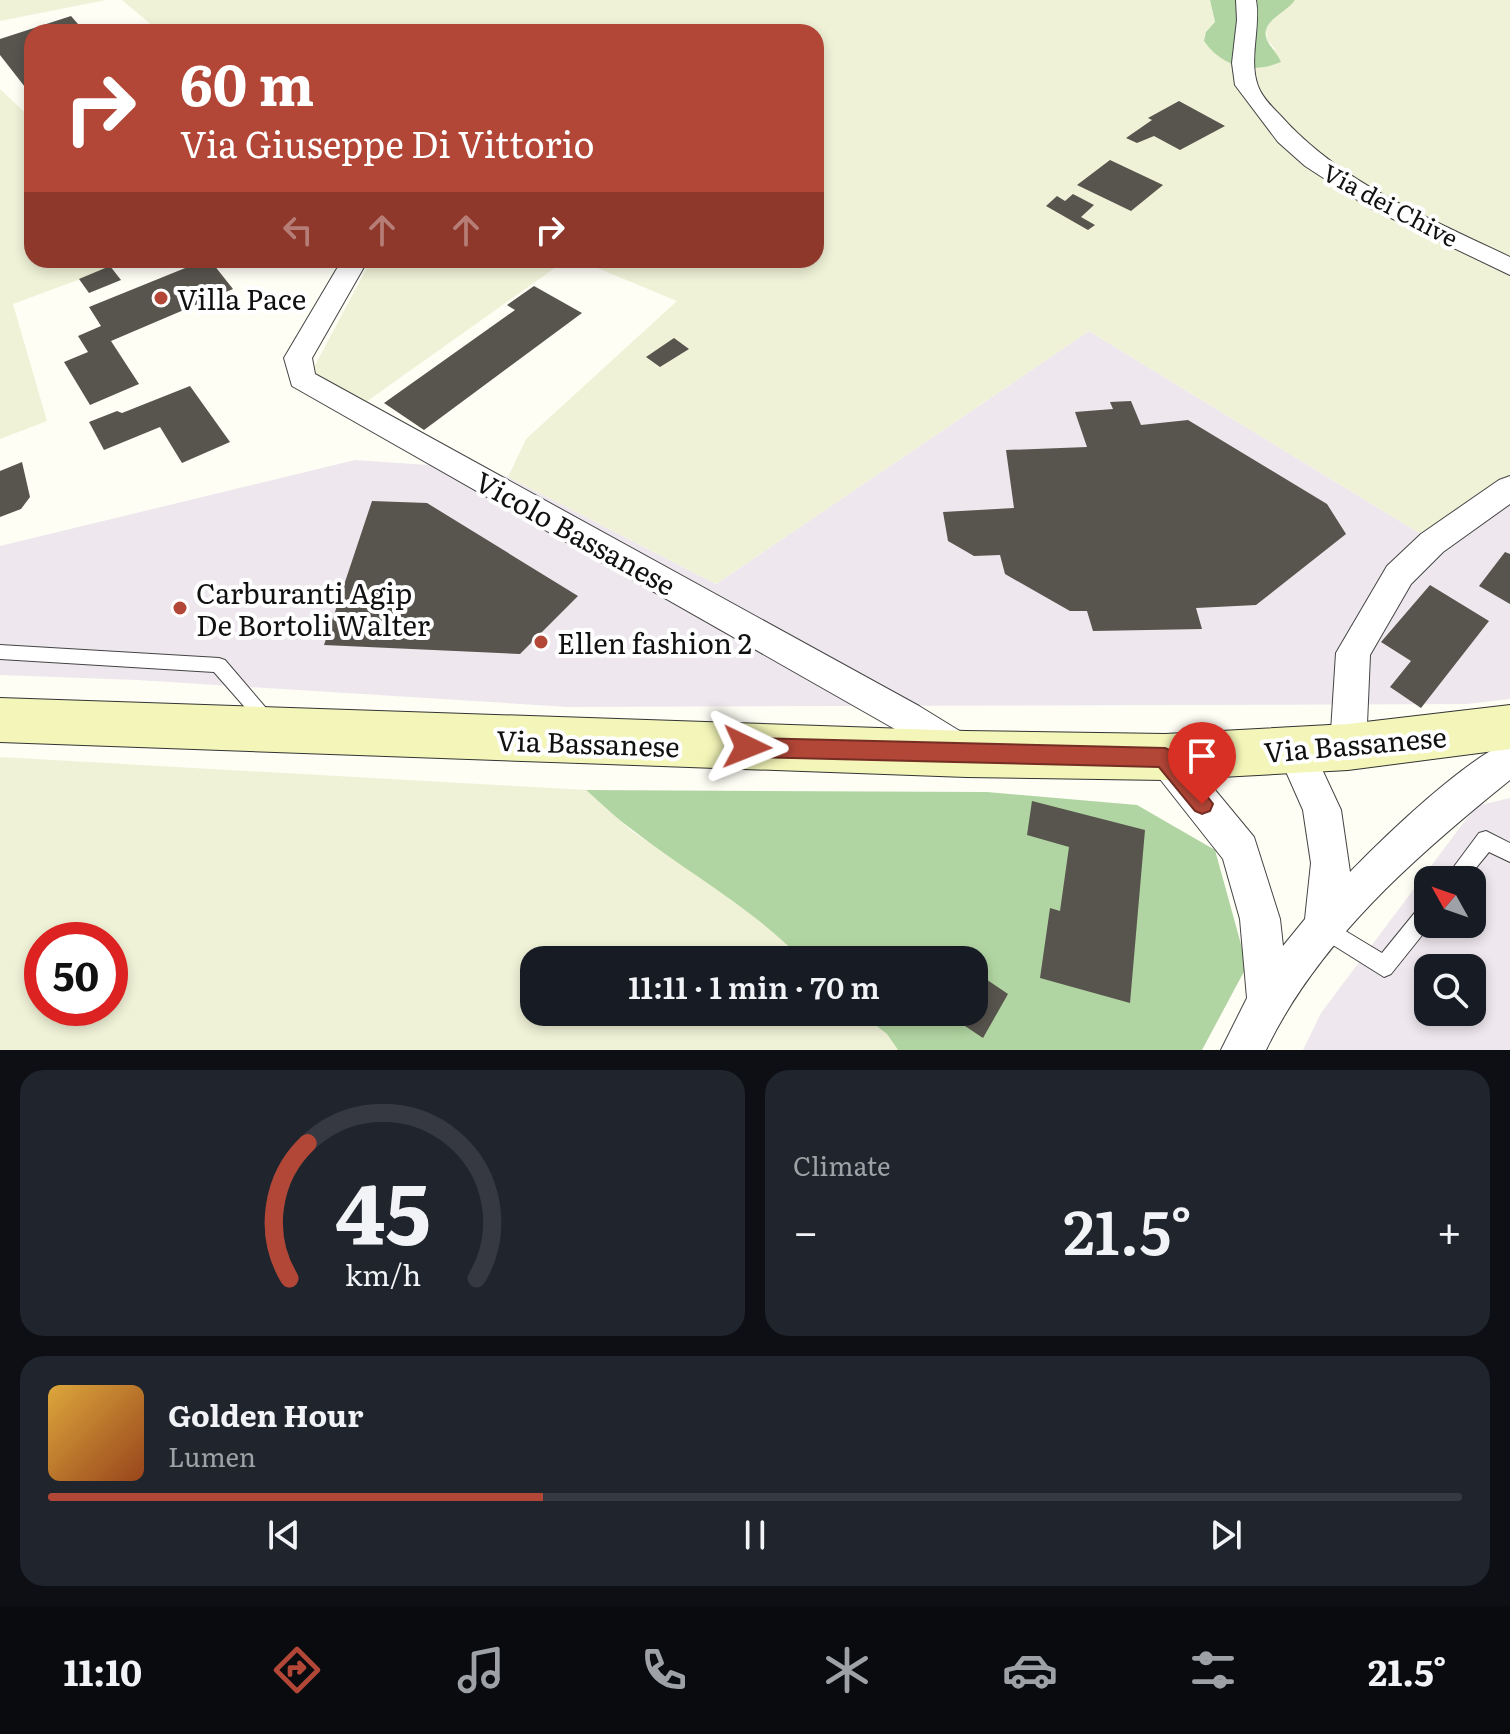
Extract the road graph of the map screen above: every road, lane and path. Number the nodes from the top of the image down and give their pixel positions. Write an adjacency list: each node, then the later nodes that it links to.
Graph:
1 (1246, 0): 2 (street, Via dei Chive)
2 (1510, 267)
3 (350, 268): 11 (street, Vicolo Bassanese)
4 (1510, 488): 9 (street)
5 (0, 652): 8 (lane)
6 (0, 720): 8 (main road, Via Bassanese)
7 (1510, 727): 9 (main road, Via Bassanese)
8 (278, 732): 11 (main road, Via Bassanese)
9 (1348, 747): 10 (main road, Via Bassanese)
10 (1294, 749): 12 (main road, Via Bassanese); 16 (street)
11 (966, 754): 12 (main road, Via Bassanese)
12 (1165, 757): 18 (street)
13 (1510, 758): 16 (street)
14 (1510, 853): 15 (lane)
15 (1465, 866)
16 (1324, 928): 17 (lane); 18 (street)
17 (1414, 930)
18 (1268, 1001): 19 (street)
19 (1243, 1050)

